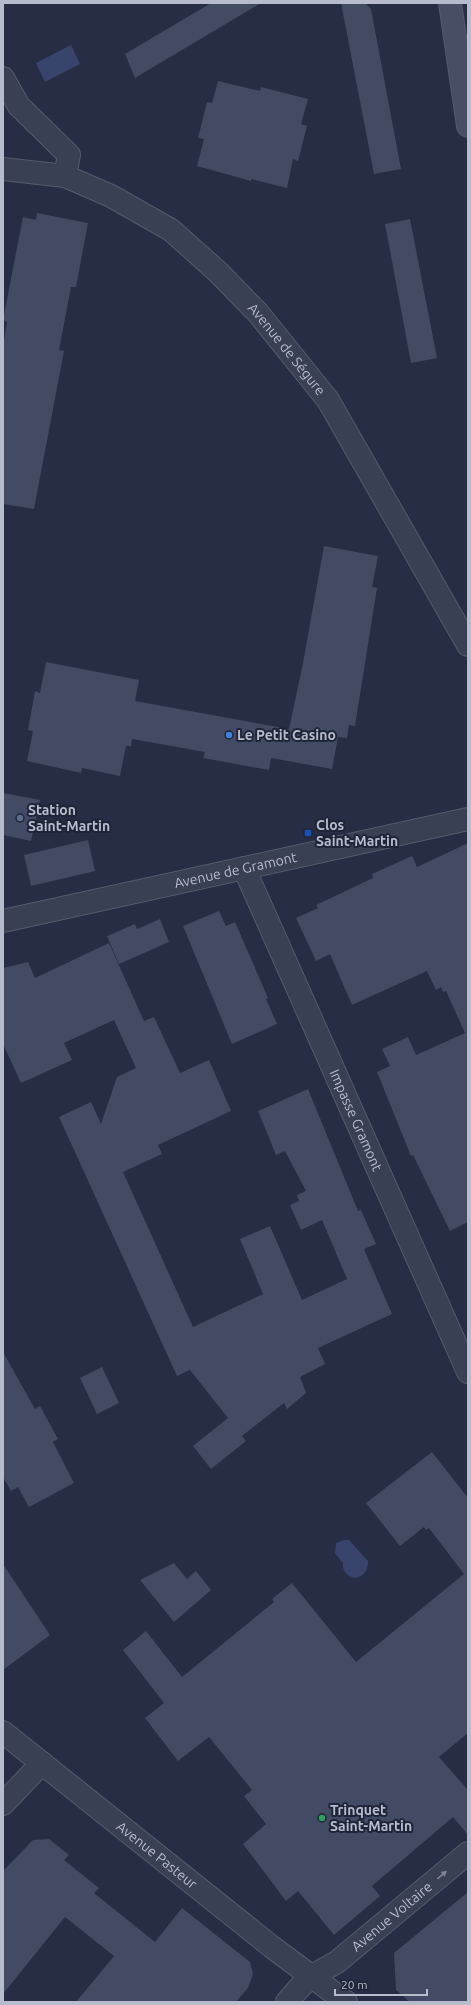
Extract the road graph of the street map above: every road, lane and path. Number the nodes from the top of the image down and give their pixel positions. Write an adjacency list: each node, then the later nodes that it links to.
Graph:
1 (450, 3): 3 (main road)
2 (3, 78): 5 (street)
3 (468, 126)
4 (3, 169): 5 (street, Avenue de Ségure)
5 (65, 176): 6 (street, Avenue de Ségure)
6 (468, 645)
7 (468, 819): 8 (street, Avenue de Gramont)
8 (244, 868): 9 (street, Avenue de Gramont); 10 (street, Impasse Gramont)
9 (3, 921)
10 (468, 1372)
11 (3, 1732): 12 (street, Avenue Pasteur)
12 (42, 1763): 13 (street); 15 (street, Avenue Pasteur)
13 (3, 1804)
14 (468, 1853): 15 (street, Avenue Voltaire, one-way to 14)
15 (312, 1976): 16 (street, Avenue Voltaire); 17 (street, Avenue Pasteur)
16 (287, 2002)
17 (346, 2002)

